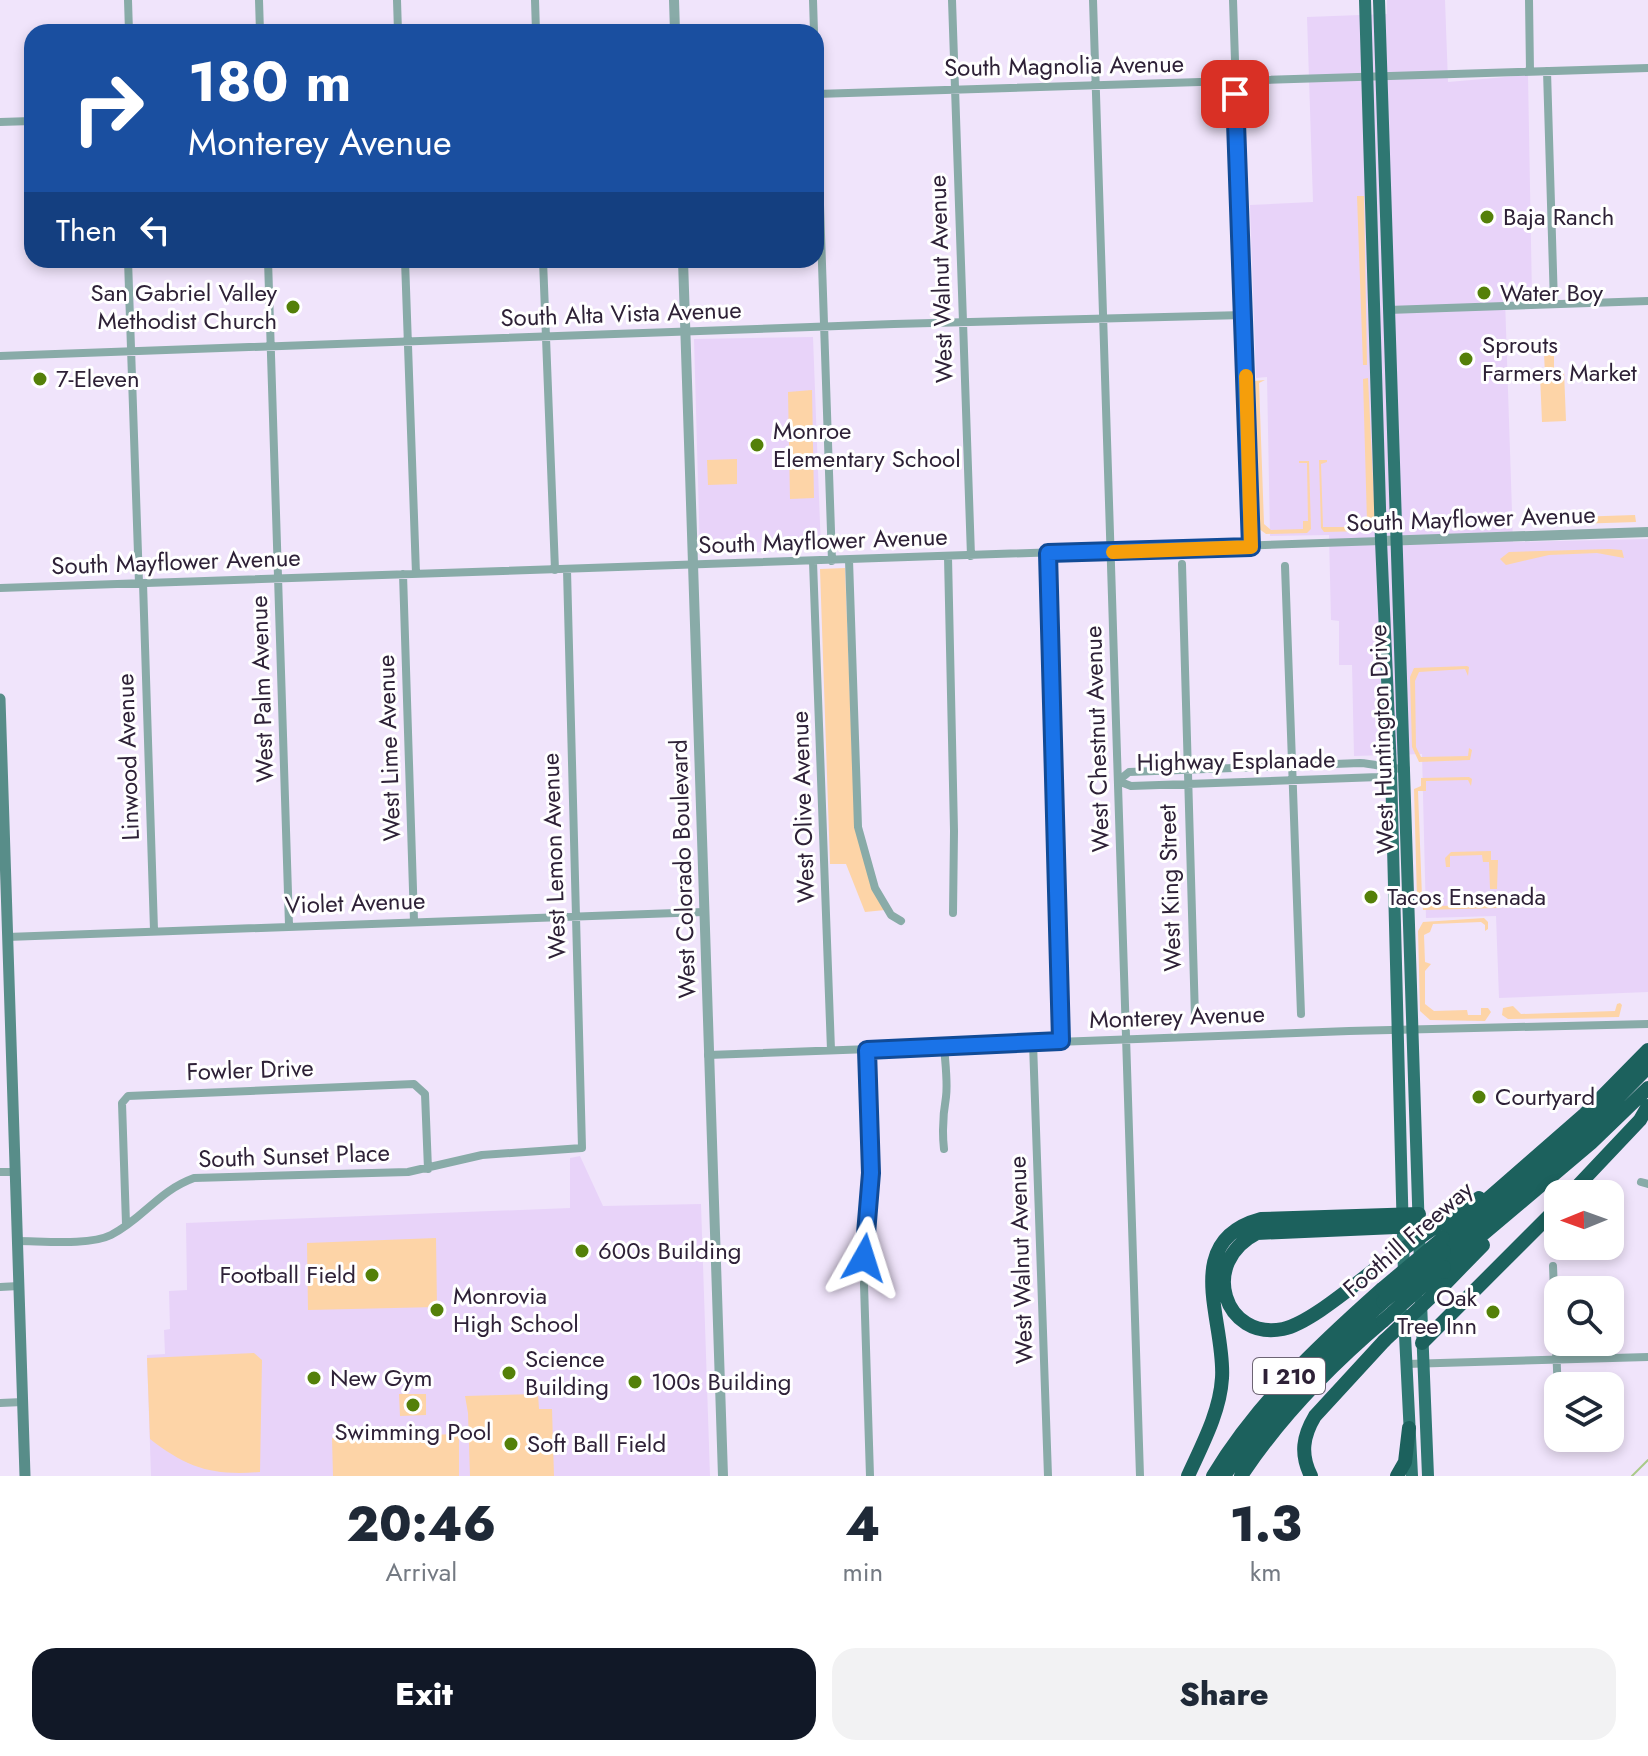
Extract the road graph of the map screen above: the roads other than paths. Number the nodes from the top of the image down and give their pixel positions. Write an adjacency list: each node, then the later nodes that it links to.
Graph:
1 (128, 0): 13 (street)
2 (259, 0): 14 (street)
3 (397, 0): 15 (street)
4 (535, 0): 16 (street)
5 (674, 0): 17 (street)
6 (813, 0): 18 (street)
7 (952, 0): 26 (street, West Walnut Avenue)
8 (1093, 0): 25 (street, West Chestnut Avenue)
9 (1233, 0): 24 (street)
10 (1365, 0): 23 (main road, West Huntington Drive)
11 (1379, 0): 22 (main road, West Huntington Drive)
12 (1529, 0): 20 (street)
13 (129, 24)
14 (260, 24)
15 (398, 24)
16 (536, 24)
17 (675, 24)
18 (814, 24)
19 (1648, 68): 21 (street, South Magnolia Avenue)
20 (1530, 71): 21 (street, South Magnolia Avenue); 22 (street, South Magnolia Avenue)
21 (1547, 71): 38 (street)
22 (1382, 76): 23 (street, South Magnolia Avenue); 39 (main road, West Huntington Drive)
23 (1368, 77): 24 (street, South Magnolia Avenue); 30 (main road, West Huntington Drive)
24 (1235, 83): 25 (street, South Magnolia Avenue); 40 (street)
25 (1096, 84): 26 (street, South Magnolia Avenue); 41 (street, West Chestnut Avenue)
26 (955, 89): 27 (street, South Magnolia Avenue); 42 (street, West Walnut Avenue)
27 (824, 94)
28 (24, 121): 29 (street)
29 (0, 122)
30 (1373, 261): 39 (main road); 48 (main road, West Huntington Drive)
31 (128, 268): 49 (street, Linwood Avenue)
32 (268, 268): 47 (street, West Palm Avenue)
33 (405, 268): 46 (street)
34 (543, 268): 45 (street)
35 (683, 268): 44 (street, West Colorado Boulevard)
36 (822, 268): 43 (street)
37 (1648, 301): 38 (street)
38 (1554, 304): 39 (street)
39 (1388, 310): 51 (main road, West Huntington Drive)
40 (1244, 315): 41 (street, South Alta Vista Avenue); 55 (street)
41 (1104, 319): 42 (street, South Alta Vista Avenue); 56 (street, West Chestnut Avenue)
42 (962, 323): 43 (street, South Alta Vista Avenue); 58 (street, West Walnut Avenue)
43 (824, 329): 44 (street, South Alta Vista Avenue); 61 (street)
44 (685, 333): 45 (street, South Alta Vista Avenue); 64 (street, West Colorado Boulevard)
45 (546, 337): 46 (street, South Alta Vista Avenue); 66 (street)
46 (407, 342): 47 (street, South Alta Vista Avenue); 69 (street)
47 (270, 346): 49 (street, South Alta Vista Avenue); 70 (street, West Palm Avenue)
48 (1376, 348): 51 (main road); 53 (main road, West Huntington Drive)
49 (131, 351): 50 (street, South Alta Vista Avenue); 71 (street, Linwood Avenue)
50 (0, 356)
51 (1391, 398): 54 (main road, West Huntington Drive)
52 (1648, 532): 54 (street, South Mayflower Avenue)
53 (1381, 541): 54 (street, South Mayflower Avenue); 55 (street, South Mayflower Avenue); 76 (main road, West Huntington Drive)
54 (1396, 541): 77 (main road, West Huntington Drive)
55 (1251, 547): 56 (street, South Mayflower Avenue)
56 (1111, 552): 57 (street, South Mayflower Avenue); 79 (street, West Chestnut Avenue)
57 (1048, 553): 58 (street, South Mayflower Avenue); 98 (street)
58 (971, 556): 59 (street, South Mayflower Avenue)
59 (948, 557): 60 (street, South Mayflower Avenue); 84 (street)
60 (849, 560): 61 (street, South Mayflower Avenue); 87 (street)
61 (832, 561): 62 (street, South Mayflower Avenue)
62 (813, 562): 64 (street, South Mayflower Avenue); 101 (street, West Olive Avenue)
63 (1182, 564): 78 (street, West King Street)
64 (693, 566): 67 (street, South Mayflower Avenue); 83 (street, West Colorado Boulevard)
65 (1285, 566): 75 (street)
66 (555, 570): 67 (street, South Mayflower Avenue); 69 (street, South Mayflower Avenue)
67 (567, 570): 85 (street, West Lemon Avenue)
68 (403, 574): 69 (street, South Mayflower Avenue); 70 (street, South Mayflower Avenue); 86 (street, West Lime Avenue)
69 (416, 574)
70 (278, 578): 71 (street, South Mayflower Avenue); 88 (street, West Palm Avenue)
71 (141, 583): 72 (street, South Mayflower Avenue); 89 (street, Linwood Avenue)
72 (0, 588)
73 (0, 699): 74 (main road)
74 (0, 745): 82 (main road)
75 (1291, 766): 76 (street, Highway Esplanade); 78 (street, Highway Esplanade); 80 (street)
76 (1391, 769): 77 (street, Highway Esplanade); 80 (street, Highway Esplanade); 96 (main road, West Huntington Drive)
77 (1406, 769): 95 (main road, West Huntington Drive)
78 (1186, 770): 79 (street, Highway Esplanade); 81 (street, West King Street)
79 (1118, 781): 81 (street, Highway Esplanade); 97 (street, West Chestnut Avenue)
80 (1291, 782): 81 (street, Highway Esplanade); 92 (street)
81 (1186, 785): 93 (street, West King Street)
82 (2, 878): 90 (main road)
83 (704, 912): 85 (street, Violet Avenue); 104 (street, West Colorado Boulevard)
84 (953, 913)
85 (576, 916): 86 (street, Violet Avenue); 109 (street, West Lemon Avenue)
86 (414, 921): 88 (street, Violet Avenue)
87 (901, 921)
88 (289, 925): 89 (street, Violet Avenue)
89 (154, 930): 90 (street, Violet Avenue)
90 (7, 937): 91 (main road)
91 (4, 994): 113 (main road)
92 (1301, 1014)
93 (1195, 1018)
94 (1648, 1024): 95 (street, Monterey Avenue)
95 (1413, 1029): 96 (street, Monterey Avenue); 118 (main road, West Huntington Drive)
96 (1398, 1032): 97 (street, Monterey Avenue); 117 (main road, West Huntington Drive)
97 (1126, 1040): 98 (street, Monterey Avenue); 140 (street, West Chestnut Avenue)
98 (1061, 1041): 99 (street, Monterey Avenue)
99 (1033, 1043): 100 (street, Monterey Avenue); 139 (street, West Walnut Avenue)
100 (944, 1045): 102 (street, Monterey Avenue); 110 (street)
101 (831, 1050): 102 (street, Monterey Avenue); 104 (street, Monterey Avenue)
102 (867, 1050): 138 (street)
103 (1648, 1050): 114 (highway, Foothill Freeway / I 210)
104 (708, 1055): 137 (street, West Colorado Boulevard)
105 (1648, 1067): 122 (highway)
106 (1648, 1077): 122 (highway)
107 (1648, 1088): 116 (highway, Foothill Freeway / I 210)
108 (1648, 1106): 115 (highway)
109 (584, 1140): 111 (street, South Sunset Place)
110 (944, 1149)
111 (428, 1169): 120 (street, South Sunset Place); 120 (street, Fowler Drive)
112 (0, 1172): 113 (street)
113 (14, 1172): 121 (main road)
114 (1514, 1177): 117 (highway, bridge); 122 (highway, Foothill Freeway / I 210)
115 (1583, 1180)
116 (1532, 1194): 122 (highway, Foothill Freeway / I 210); 146 (highway, bridge)
117 (1403, 1220): 118 (highway); 130 (main road, West Huntington Drive); 141 (highway)
118 (1419, 1220): 127 (main road, West Huntington Drive)
119 (1544, 1221): 127 (highway)
120 (126, 1224): 121 (street, South Sunset Place)
121 (17, 1241): 124 (main road)
122 (1444, 1254): 126 (highway, Foothill Freeway / I 210, bridge); 126 (highway, Foothill Freeway / I 210, bridge)
123 (1553, 1266): 129 (street)
124 (19, 1286): 125 (street); 133 (main road)
125 (0, 1287)
126 (1383, 1306): 142 (highway, Foothill Freeway / I 210); 143 (highway); 144 (highway); 145 (highway, Foothill Freeway / I 210)
127 (1422, 1343): 131 (main road, West Huntington Drive)
128 (1648, 1357): 129 (street)
129 (1557, 1359): 131 (street); 132 (street)
130 (1406, 1364): 131 (street); 135 (main road, West Huntington Drive)
131 (1423, 1364): 149 (main road, West Huntington Drive)
132 (1557, 1372)
133 (23, 1402): 134 (street); 136 (main road)
134 (0, 1403)
135 (1409, 1428): 147 (highway); 148 (main road, West Huntington Drive)
136 (25, 1476)
137 (723, 1476)
138 (870, 1476)
139 (1048, 1476)
140 (1140, 1476)
141 (1188, 1476)
142 (1213, 1476)
143 (1224, 1476)
144 (1232, 1476)
145 (1241, 1476)
146 (1311, 1476)
147 (1397, 1476)
148 (1412, 1476)
149 (1428, 1476)

